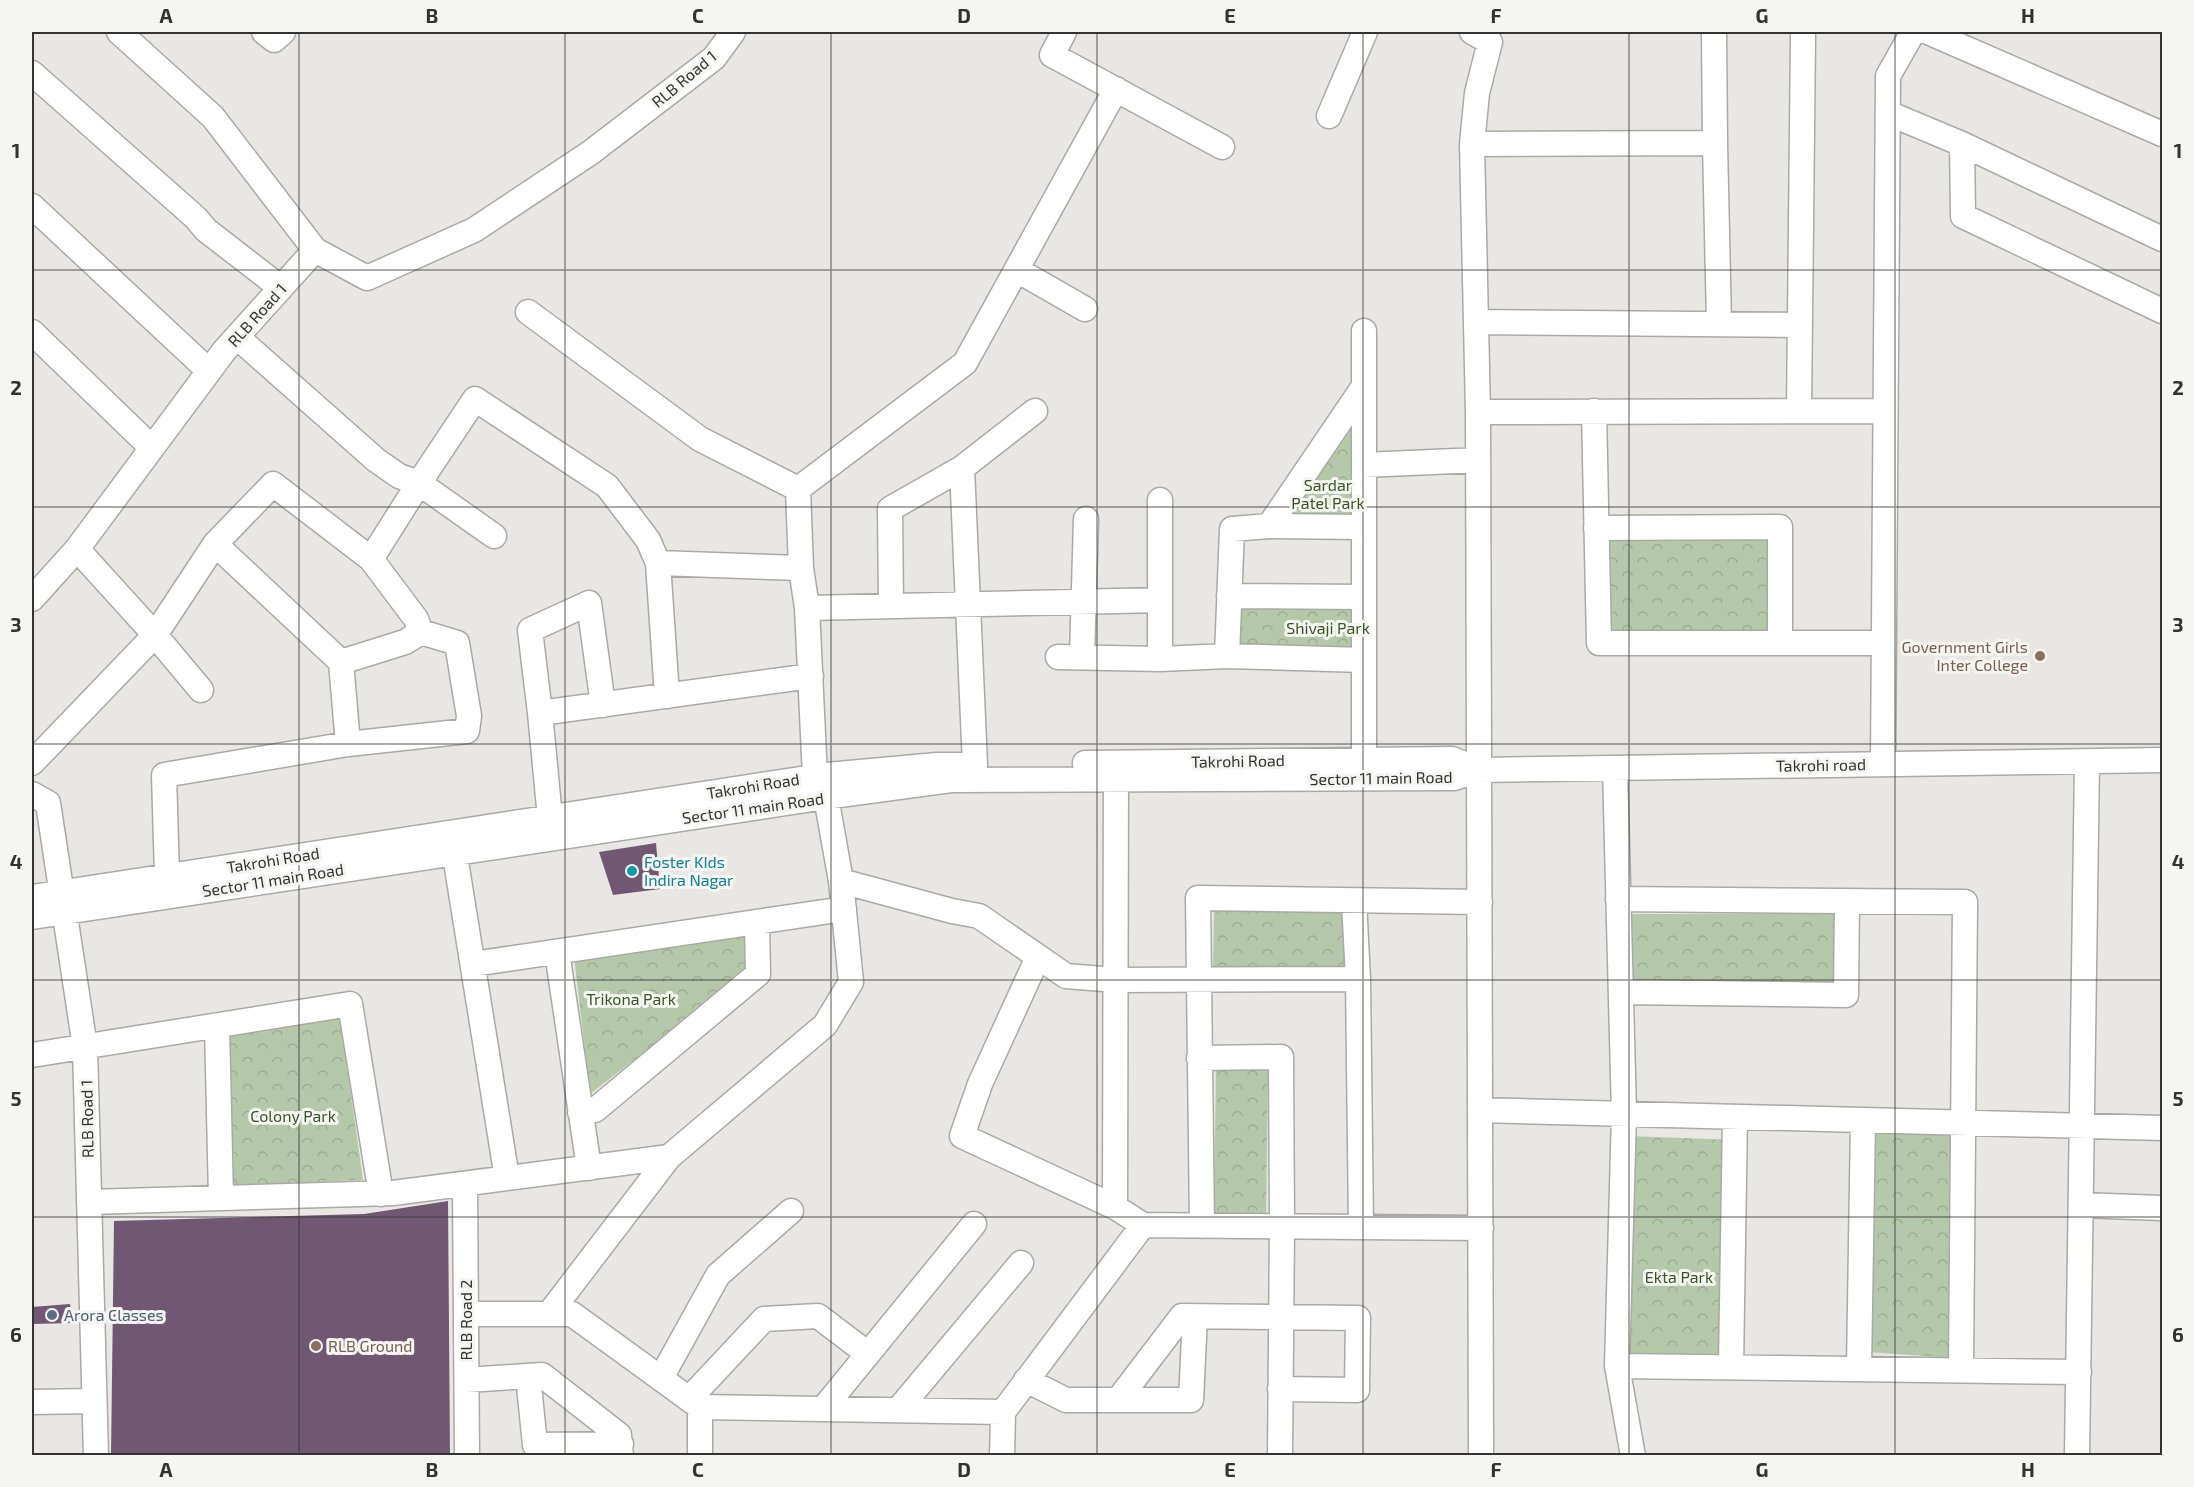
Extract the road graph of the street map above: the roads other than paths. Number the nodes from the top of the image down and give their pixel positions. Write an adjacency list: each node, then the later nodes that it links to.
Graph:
1 (119, 32): 23 (street)
2 (264, 32): 3 (street)
3 (284, 32)
4 (733, 32): 23 (street, RLB Road 1)
5 (1064, 32): 13 (street)
6 (1365, 32): 15 (street)
7 (1714, 32): 17 (street)
8 (1913, 32): 14 (street)
9 (1928, 32): 16 (street)
10 (1486, 35): 18 (street)
11 (1803, 36): 31 (street)
12 (32, 73): 25 (street)
13 (1116, 89): 20 (street); 24 (street)
14 (1888, 113): 19 (street); 40 (street)
15 (1329, 116)
16 (2163, 134)
17 (1715, 143): 18 (street); 30 (street)
18 (1472, 144): 29 (street)
19 (1962, 144): 22 (street); 27 (street)
20 (1222, 147)
21 (32, 206): 35 (street)
22 (2163, 239)
23 (315, 250): 25 (street, RLB Road 1)
24 (1017, 270): 26 (street); 47 (street)
25 (281, 288): 34 (street, RLB Road 1)
26 (1085, 309)
27 (2163, 311)
28 (528, 312): 47 (street)
29 (1476, 322): 30 (street); 41 (street)
30 (1719, 324): 31 (street)
31 (1800, 325): 39 (street)
32 (1364, 331): 36 (street)
33 (32, 332): 42 (street)
34 (237, 337): 35 (street, RLB Road 1); 46 (street)
35 (209, 372): 42 (street, RLB Road 1)
36 (1364, 386): 44 (street); 50 (street)
37 (1035, 411): 45 (street)
38 (1594, 411): 39 (street); 41 (street); 52 (street)
39 (1799, 411): 40 (street)
40 (1885, 411): 70 (street)
41 (1478, 412): 43 (street)
42 (152, 448): 55 (street, RLB Road 1)
43 (1478, 460): 44 (street); 90 (street)
44 (1364, 465): 51 (street)
45 (962, 468): 64 (street); 65 (street)
46 (419, 483): 53 (street); 56 (street); 57 (street)
47 (798, 489): 58 (street)
48 (1160, 500): 62 (street)
49 (1086, 519): 63 (street)
50 (1269, 526): 51 (street); 59 (street)
51 (1364, 527): 60 (street)
52 (1596, 528): 69 (street); 69 (street)
53 (494, 536)
54 (215, 544): 56 (street); 68 (street); 76 (street)
55 (77, 549): 61 (street, RLB Road 1); 68 (street)
56 (371, 558): 67 (street)
57 (658, 563): 58 (street); 79 (street)
58 (801, 568): 66 (street)
59 (1229, 596): 60 (street); 71 (street)
60 (1364, 597): 75 (street)
61 (32, 599)
62 (1161, 600): 63 (street); 74 (street)
63 (1083, 602): 64 (street); 73 (street)
64 (967, 605): 65 (street); 88 (street)
65 (891, 606): 66 (street)
66 (807, 608): 77 (street)
67 (421, 633): 76 (street); 82 (street)
68 (155, 635): 78 (street); 86 (street)
69 (1780, 643): 70 (street)
70 (1884, 643): 87 (street)
71 (1227, 656): 74 (street); 75 (street)
72 (1058, 657): 73 (street)
73 (1082, 657): 74 (street)
74 (1160, 659)
75 (1364, 660): 83 (street)
76 (341, 662): 82 (street)
77 (811, 676): 79 (street); 92 (street)
78 (201, 690)
79 (667, 696): 80 (street)
80 (603, 705): 81 (street); 81 (street)
81 (540, 713): 94 (street)
82 (348, 744): 96 (street)
83 (1364, 760): 90 (street, Takrohi Road); 91 (street, Takrohi Road)
84 (2163, 760): 85 (street, Takrohi road)
85 (2087, 762): 87 (street, Takrohi road); 124 (street)
86 (32, 763)
87 (1882, 764): 89 (street, Takrohi road)
88 (975, 765): 91 (street, Takrohi Road); 92 (street, Takrohi Road)
89 (1615, 768): 90 (street, Takrohi road); 99 (street)
90 (1480, 770): 91 (street, Sector 11 main Road); 102 (street)
91 (1116, 771): 92 (street, Sector 11 main Road); 112 (street)
92 (821, 787): 94 (street, Takrohi Road); 95 (street, Sector 11 main Road); 97 (street)
93 (32, 794): 101 (street, RLB Road 1)
94 (550, 818): 95 (street, Takrohi Road)
95 (453, 842): 96 (street, Takrohi Road); 101 (street, Sector 11 main Road); 109 (street)
96 (167, 876): 101 (street, Takrohi Road)
97 (841, 881): 104 (street); 108 (street)
98 (32, 897): 101 (street, Takrohi Road)
99 (1618, 899): 103 (street); 113 (street)
100 (1354, 901): 102 (street); 110 (street); 111 (street)
101 (62, 902): 105 (street, Sector 11 main Road); 115 (street, RLB Road 1)
102 (1480, 902): 118 (street)
103 (1847, 902): 113 (street); 123 (street)
104 (844, 909): 106 (street); 126 (street)
105 (32, 917)
106 (757, 922): 107 (street); 119 (street)
107 (557, 952): 109 (street); 119 (street)
108 (1038, 957): 112 (street); 134 (street)
109 (473, 964): 128 (street)
110 (1198, 979): 111 (street); 112 (street); 117 (street)
111 (1358, 979): 141 (street)
112 (1116, 980): 134 (street)
113 (1621, 992): 120 (street)
114 (217, 1026): 115 (street); 130 (street); 131 (street)
115 (85, 1047): 116 (street); 132 (street, RLB Road 1)
116 (32, 1054)
117 (1199, 1058): 139 (street); 140 (street)
118 (1480, 1110): 120 (street); 142 (street)
119 (580, 1112): 127 (street)
120 (1624, 1114): 121 (street); 149 (street)
121 (1735, 1117): 122 (street); 150 (street)
122 (1863, 1120): 123 (street); 151 (street)
123 (1962, 1123): 124 (street); 152 (street)
124 (2082, 1126): 125 (street); 133 (street)
125 (2163, 1128)
126 (669, 1157): 127 (street); 145 (street)
127 (589, 1168): 128 (street)
128 (507, 1178): 129 (street)
129 (465, 1184): 130 (street); 144 (street, RLB Road 2)
130 (381, 1194): 131 (street)
131 (221, 1198): 132 (street)
132 (89, 1202): 160 (street, RLB Road 1)
133 (2081, 1205): 135 (street); 153 (street)
134 (1115, 1207): 138 (street)
135 (2163, 1208)
136 (791, 1211): 155 (street)
137 (974, 1224): 148 (street)
138 (1143, 1225): 139 (street); 157 (street)
139 (1202, 1226): 140 (street)
140 (1282, 1226): 141 (street); 147 (street)
141 (1361, 1227): 142 (street)
142 (1481, 1228): 172 (street)
143 (1021, 1263): 164 (street)
144 (466, 1314): 145 (street); 156 (street, RLB Road 2)
145 (549, 1314): 155 (street)
146 (1195, 1317): 147 (street); 159 (street); 159 (street)
147 (1281, 1318): 158 (street); 158 (street)
148 (868, 1354): 162 (street); 163 (street)
149 (1617, 1366): 150 (street); 173 (street)
150 (1731, 1366): 151 (street)
151 (1859, 1369): 152 (street)
152 (1961, 1370): 153 (street)
153 (2079, 1372): 174 (street)
154 (528, 1376): 156 (street); 166 (street); 166 (street)
155 (661, 1378): 162 (street)
156 (467, 1380): 168 (street, RLB Road 2)
157 (1026, 1380): 159 (street); 165 (street)
158 (1280, 1389): 171 (street)
159 (1118, 1400)
160 (94, 1401): 161 (street); 167 (street, RLB Road 1)
161 (32, 1402)
162 (695, 1403): 163 (street); 169 (street)
163 (823, 1409): 164 (street)
164 (898, 1410): 165 (street)
165 (1003, 1412): 170 (street)
166 (621, 1450)
167 (96, 1455)
168 (467, 1455)
169 (700, 1455)
170 (1002, 1455)
171 (1280, 1455)
172 (1481, 1455)
173 (1633, 1455)
174 (2077, 1455)

